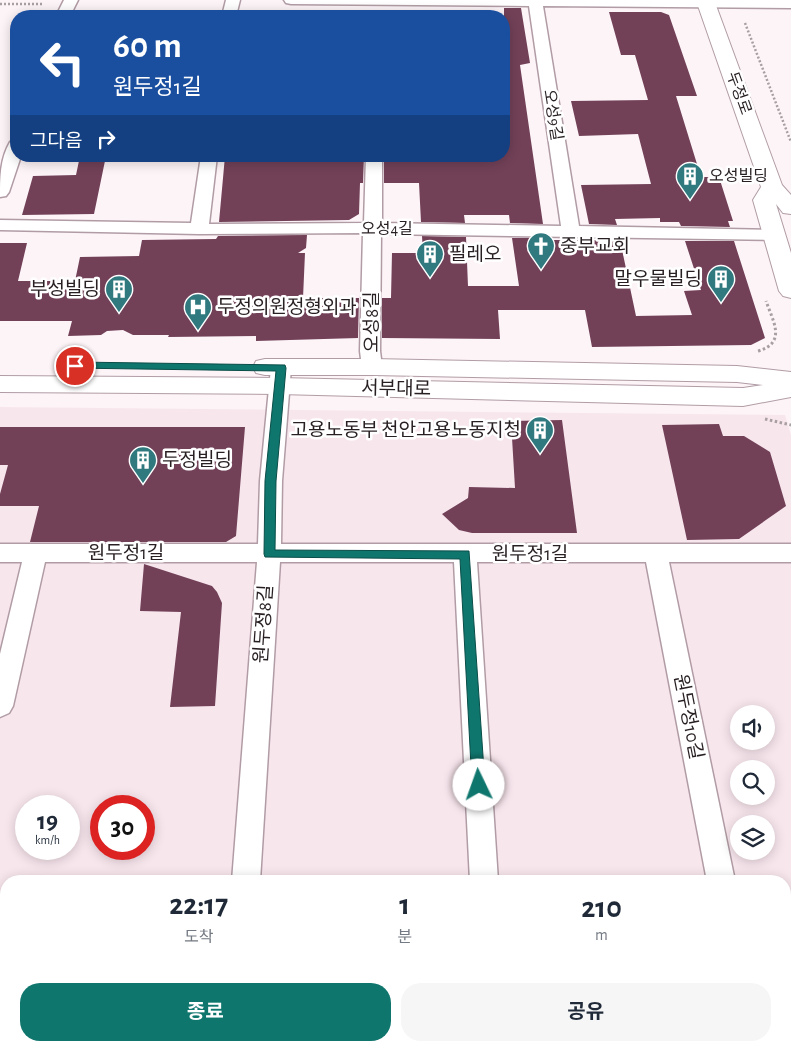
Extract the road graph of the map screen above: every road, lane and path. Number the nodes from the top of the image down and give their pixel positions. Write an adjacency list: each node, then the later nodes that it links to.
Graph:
1 (291, 0): 2 (street)
2 (378, 0): 3 (street)
3 (535, 1): 4 (street); 19 (street, 오성9길)
4 (706, 2): 6 (street); 13 (street, 두정로)
5 (0, 4): 7 (path)
6 (791, 4)
7 (49, 6)
8 (743, 19): 9 (path)
9 (791, 142)
10 (10, 162): 14 (street)
11 (208, 162): 18 (street)
12 (374, 162): 17 (street, 오성8길)
13 (772, 187): 15 (street, 두정로); 20 (street)
14 (0, 192)
15 (791, 208)
16 (0, 225): 18 (street, 오성4길)
17 (373, 228): 18 (street, 오성4길); 19 (street, 오성4길); 25 (street, 오성8길)
18 (198, 229)
19 (572, 231): 20 (street, 오성4길)
20 (774, 235): 21 (street)
21 (791, 292)
22 (765, 297): 23 (path)
23 (754, 352)
24 (0, 365): 26 (street, 서부대로)
25 (372, 367): 26 (street, 서부대로); 27 (street, 서부대로)
26 (280, 377): 28 (street, 서부대로); 29 (street, 서부대로); 34 (street, 원두정8길)
27 (791, 380)
28 (0, 384)
29 (791, 388)
30 (0, 553): 31 (street, 원두정1길)
31 (36, 553): 34 (street, 원두정1길); 36 (street)
32 (656, 553): 33 (street, 원두정1길); 35 (street, 원두정1길); 39 (street, 원두정10길)
33 (791, 553)
34 (269, 554): 35 (street, 원두정1길); 37 (street, 원두정8길)
35 (465, 554): 38 (street)
36 (0, 706)
37 (246, 875)
38 (484, 875)
39 (720, 875)

